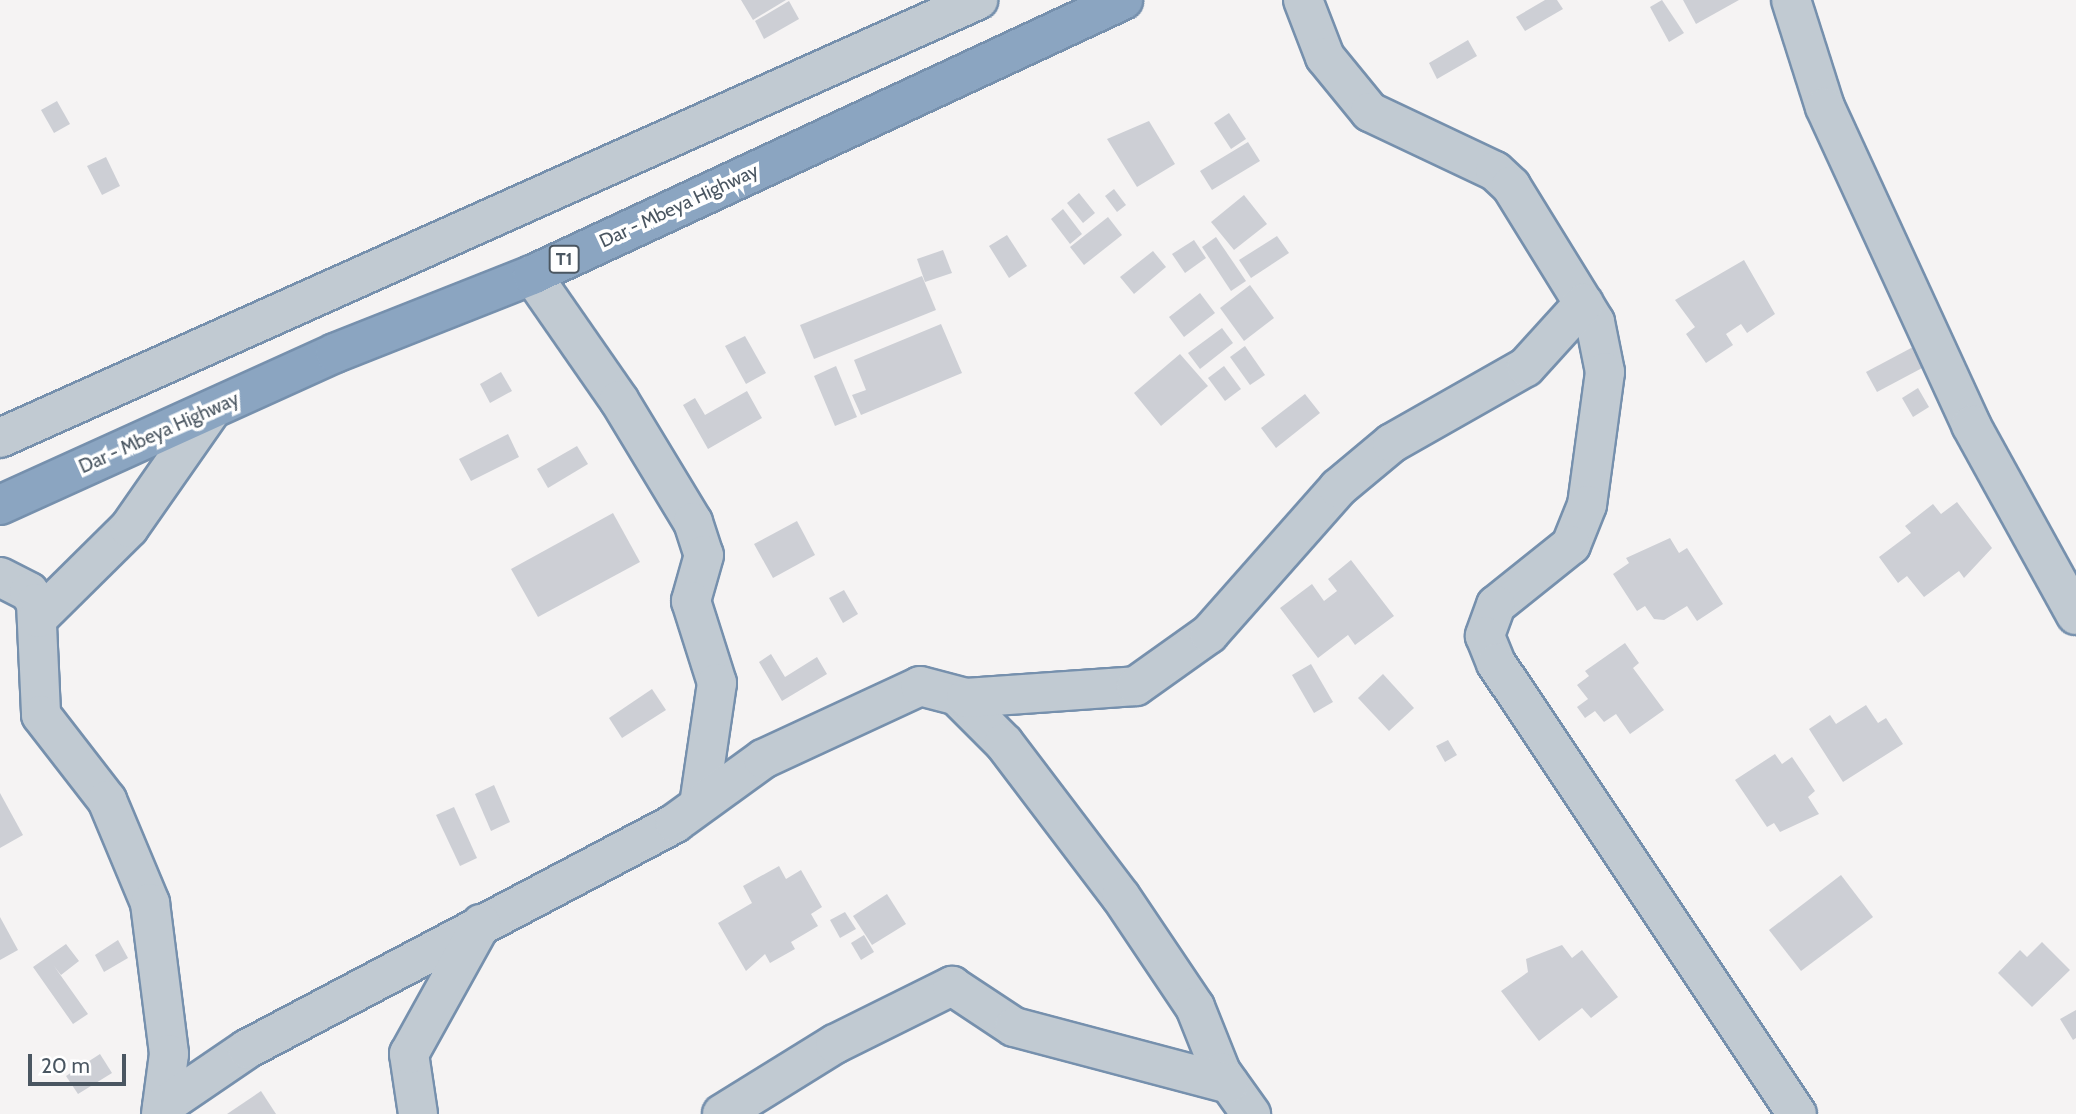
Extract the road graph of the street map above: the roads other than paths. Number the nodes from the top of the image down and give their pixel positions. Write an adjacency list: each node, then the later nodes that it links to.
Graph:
1 (978, 0): 8 (street)
2 (1123, 0): 5 (highway, Dar - Mbeya Highway / T1)
3 (1303, 0): 6 (street)
4 (1791, 0): 11 (street)
5 (532, 275): 7 (highway, Dar - Mbeya Highway / T1); 14 (street)
6 (1584, 303): 13 (street); 20 (street)
7 (210, 412): 9 (highway, Dar - Mbeya Highway / T1); 12 (street)
8 (0, 438)
9 (0, 505)
10 (0, 577): 12 (street)
11 (2076, 615)
12 (38, 618): 17 (street)
13 (957, 697): 14 (street); 16 (street)
14 (699, 805): 15 (street)
15 (481, 924): 17 (street); 18 (street)
16 (1240, 1099): 19 (street)
17 (161, 1111)
18 (418, 1114)
19 (722, 1114)
20 (1797, 1114)

